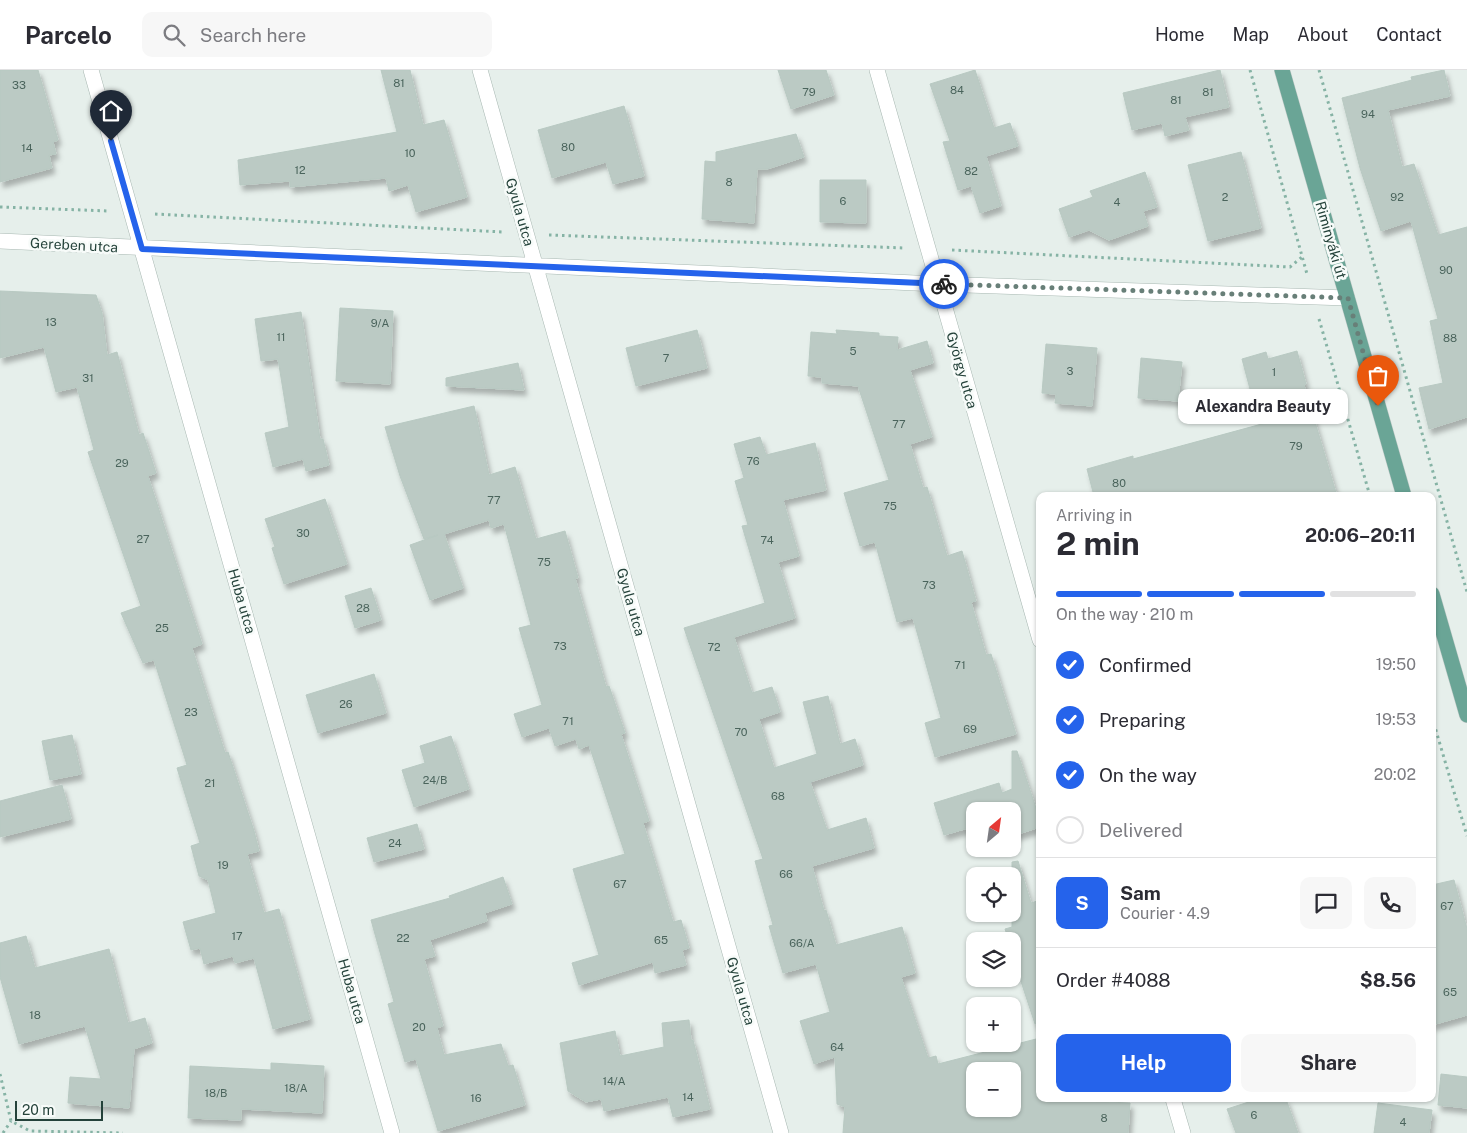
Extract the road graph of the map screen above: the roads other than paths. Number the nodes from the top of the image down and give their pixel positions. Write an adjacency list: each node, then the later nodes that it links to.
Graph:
1 (90, 70): 6 (street, Huba utca)
2 (480, 70): 7 (street, Gyula utca)
3 (877, 70): 8 (street, György utca)
4 (1282, 70): 9 (main road, Riminyáki út)
5 (0, 241): 6 (street, Gereben utca)
6 (142, 249): 7 (street, Gereben utca); 15 (street, Huba utca)
7 (536, 267): 8 (street, Gereben utca); 16 (street, Gyula utca)
8 (937, 284): 9 (street, Gereben utca); 12 (street, György utca)
9 (1348, 298): 10 (main road, Riminyáki út)
10 (1403, 492)
11 (1436, 608): 13 (main road)
12 (1036, 626)
13 (1467, 715)
14 (1174, 1102): 17 (street)
15 (392, 1133)
16 (781, 1133)
17 (1183, 1133)

